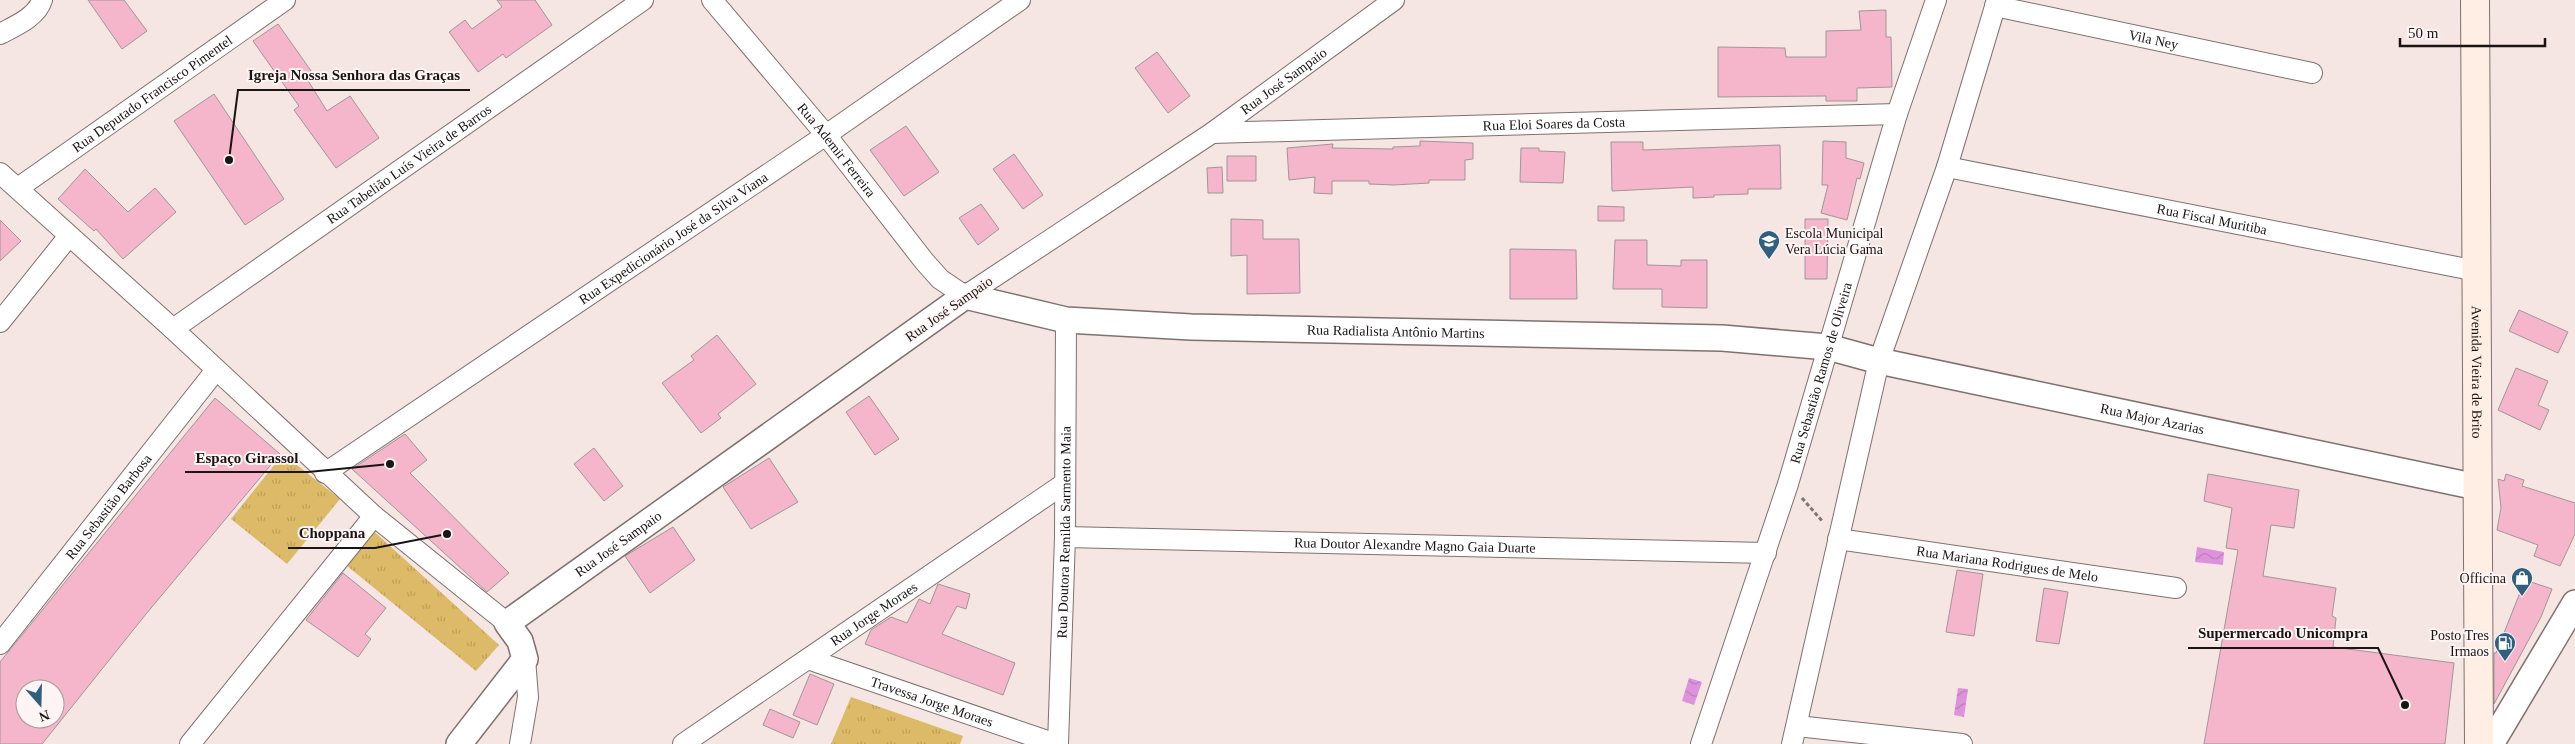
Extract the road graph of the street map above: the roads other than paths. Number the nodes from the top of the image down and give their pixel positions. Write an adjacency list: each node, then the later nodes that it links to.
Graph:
1 (42, 0): 10 (street)
2 (285, 0): 17 (street, Rua Deputado Francisco Pimentel)
3 (643, 0): 23 (street, Rua Tabelião Luís Vieira de Barros)
4 (712, 0): 14 (street, Rua Ademir Ferreira)
5 (1020, 0): 14 (street, Rua Expedicionário José da Silva Viana)
6 (1394, 0): 13 (street, Rua José Sampaio)
7 (1936, 0): 12 (street, Rua Sebastião Ramos de Oliveira)
8 (2472, 1): 19 (main road, Avenida Vieira de Brito)
9 (1996, 3): 11 (street, Vila Ney); 15 (street)
10 (0, 34)
11 (2312, 73)
12 (1897, 114): 13 (street, Rua Eloi Soares da Costa); 24 (street, Rua Sebastião Ramos de Oliveira)
13 (1212, 133): 20 (street, Rua José Sampaio)
14 (826, 136): 20 (street, Rua Ademir Ferreira); 27 (street, Rua Expedicionário José da Silva Viana)
15 (1947, 167): 19 (street, Rua Fiscal Muritiba); 25 (street)
16 (0, 172): 17 (street)
17 (18, 188): 18 (street)
18 (70, 236): 22 (street); 23 (street)
19 (2477, 272): 29 (main road, Avenida Vieira de Brito)
20 (965, 296): 21 (street, Rua Radialista Antônio Martins); 36 (street, Rua José Sampaio)
21 (1066, 320): 24 (street, Rua Radialista Antônio Martins); 28 (street, Rua Doutora Remilda Sarmento Maia)
22 (0, 322)
23 (173, 329): 26 (street)
24 (1828, 347): 25 (street, Rua Major Azarias); 33 (street, Rua Sebastião Ramos de Oliveira)
25 (1879, 361): 29 (street, Rua Major Azarias); 32 (street)
26 (216, 370): 27 (street); 37 (street, Rua Sebastião Barbosa)
27 (325, 473): 30 (street)
28 (1065, 483): 31 (street, Rua Doutora Remilda Sarmento Maia); 39 (street, Rua Jorge Moraes)
29 (2477, 487): 48 (main road, Avenida Vieira de Brito)
30 (374, 516): 36 (street); 41 (street)
31 (1065, 537): 33 (street, Rua Doutor Alexandre Magno Gaia Duarte); 45 (street, Rua Doutora Remilda Sarmento Maia)
32 (1838, 539): 34 (street, Rua Mariana Rodrigues de Melo); 40 (street)
33 (1766, 553): 46 (street, Rua Sebastião Ramos de Oliveira)
34 (2176, 588)
35 (2575, 603): 49 (street)
36 (507, 623): 38 (street)
37 (0, 644)
38 (525, 659): 42 (street); 43 (street)
39 (808, 659): 44 (street, Rua Jorge Moraes); 45 (street, Travessa Jorge Moraes)
40 (1794, 735): 47 (street)
41 (190, 744)
42 (459, 744)
43 (520, 744)
44 (683, 744)
45 (1057, 744)
46 (1701, 744)
47 (1962, 744)
48 (2479, 744)
49 (2491, 744)

